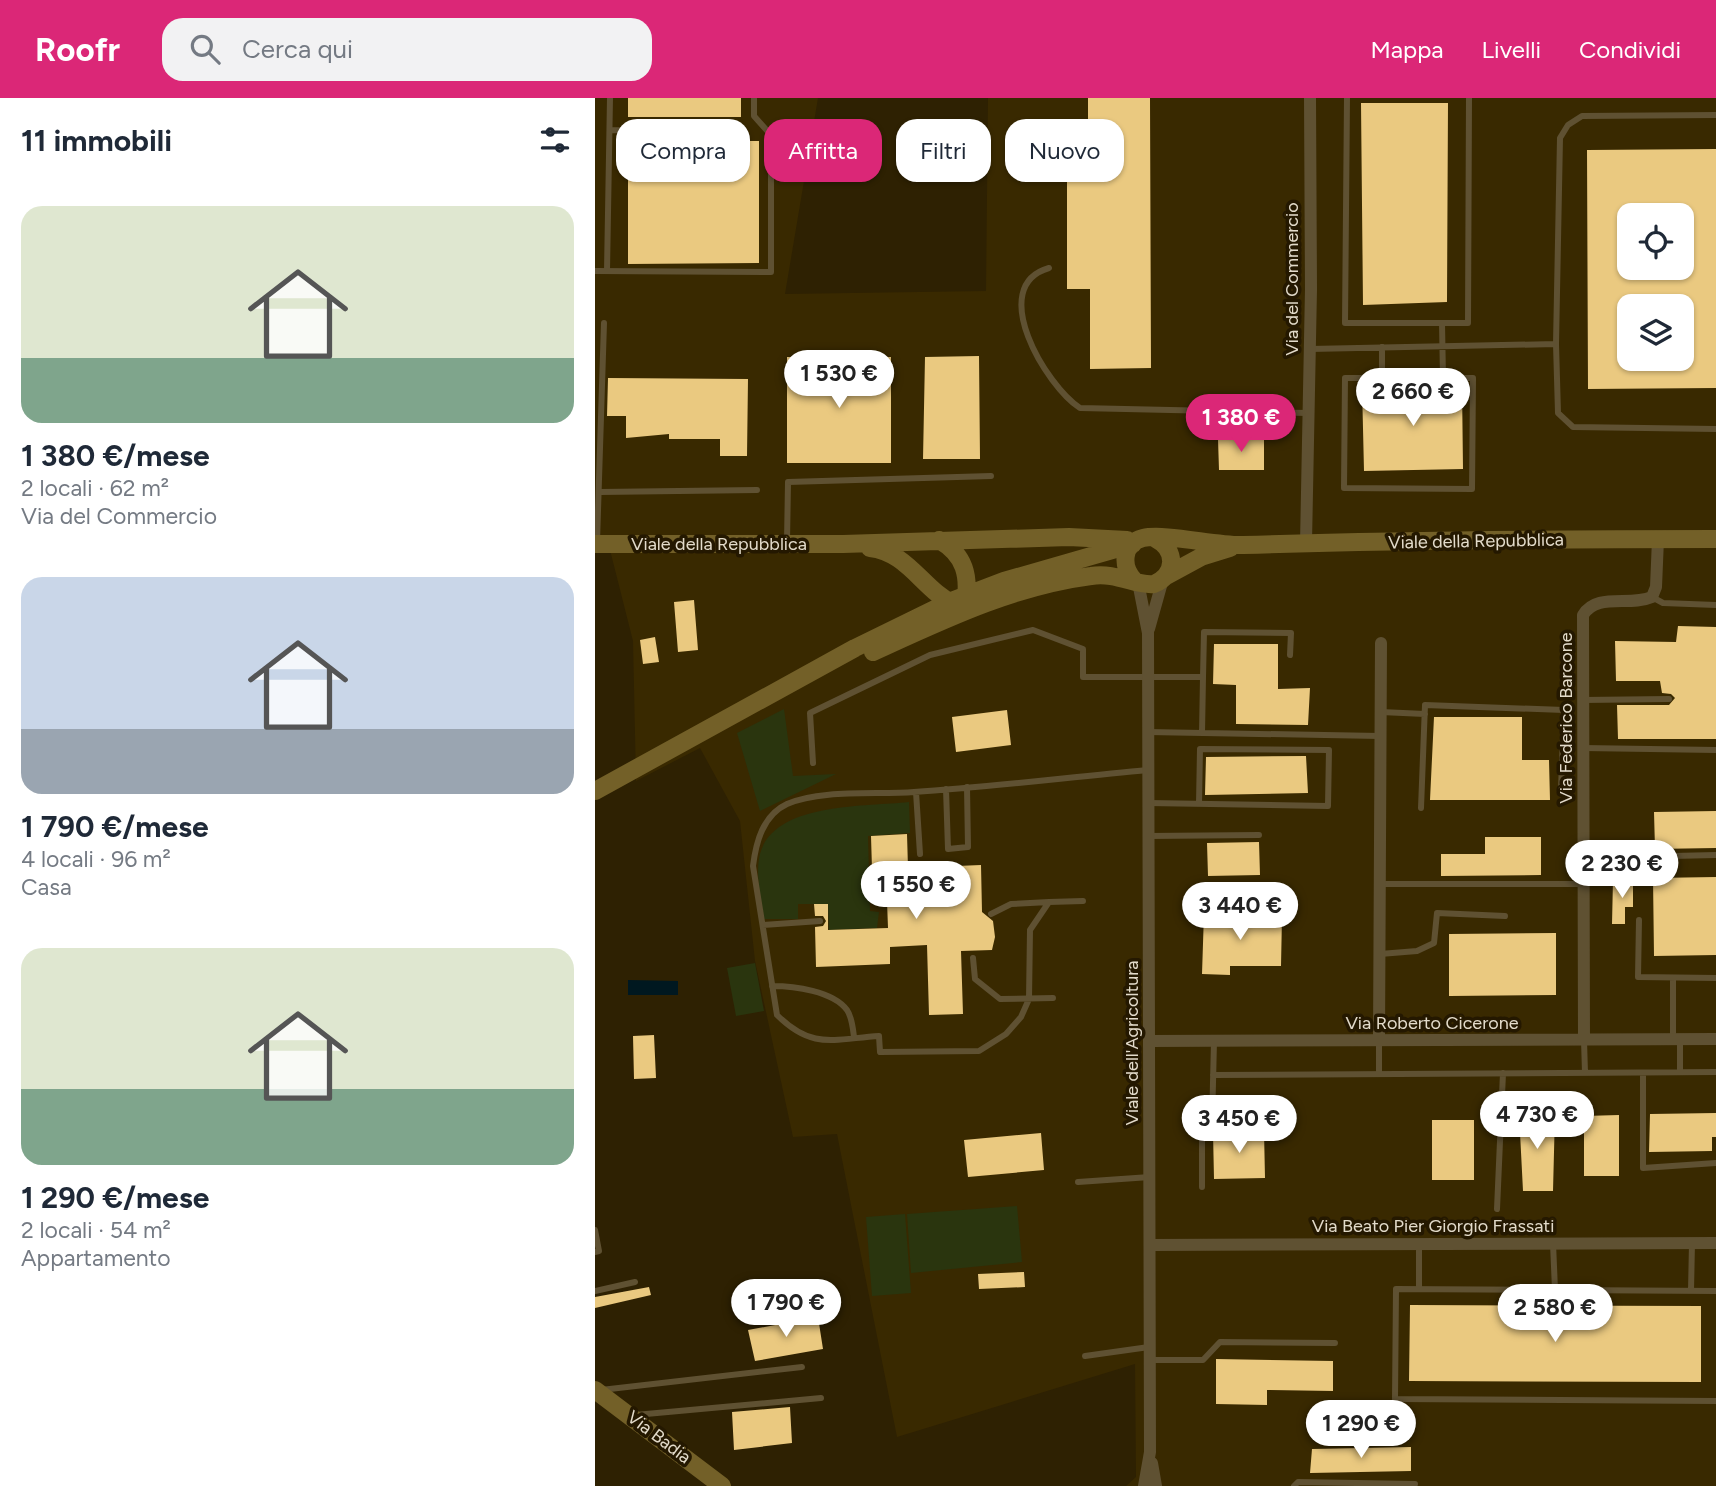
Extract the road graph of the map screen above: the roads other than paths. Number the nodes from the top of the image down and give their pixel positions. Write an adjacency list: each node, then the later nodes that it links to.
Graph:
1 (610, 98): 7 (lane)
2 (754, 98): 11 (lane)
3 (1310, 98): 17 (street, Via del Commercio)
4 (1347, 98): 13 (lane)
5 (1469, 98): 13 (lane)
6 (1716, 116): 14 (lane)
7 (610, 130): 8 (lane); 11 (lane)
8 (616, 130)
9 (1049, 268): 20 (lane)
10 (595, 271): 11 (lane)
11 (607, 271)
12 (604, 323): 24 (lane)
13 (1443, 323): 15 (lane)
14 (1556, 344): 15 (lane); 21 (lane)
15 (1442, 346): 16 (lane); 19 (lane)
16 (1382, 347): 17 (lane); 18 (lane)
17 (1310, 349): 20 (street, Via del Commercio)
18 (1382, 378): 19 (lane); 19 (lane)
19 (1443, 378)
20 (1308, 413): 29 (street, Via del Commercio)
21 (1716, 429)
22 (992, 476): 31 (lane)
23 (757, 491): 24 (lane)
24 (600, 492): 30 (lane)
25 (1658, 539): 26 (main road, Viale della Repubblica); 29 (main road, Viale della Repubblica); 37 (street)
26 (1716, 539)
27 (939, 540): 28 (main road, Viale della Repubblica); 32 (main road, Viale della Repubblica); 38 (main road)
28 (1142, 541): 33 (main road, Viale della Repubblica); 35 (main road); 36 (main road); 38 (main road)
29 (1306, 543): 33 (main road, Viale della Repubblica)
30 (596, 544): 31 (main road, Viale della Repubblica)
31 (787, 544): 32 (main road, Viale della Repubblica)
32 (843, 544): 34 (main road, Viale della Repubblica)
33 (1237, 546): 35 (main road, Viale della Repubblica)
34 (912, 569): 38 (main road, Viale della Repubblica); 40 (main road)
35 (1165, 578): 36 (main road); 41 (street, Viale dell'Agricoltura)
36 (1136, 581): 38 (main road); 41 (street, Viale dell'Agricoltura)
37 (1652, 597): 39 (lane); 47 (street, Via Federico Barcone)
38 (960, 602): 40 (main road); 50 (main road)
39 (1716, 605)
40 (901, 625): 50 (main road)
41 (1148, 633): 44 (street, Viale dell'Agricoltura)
42 (1381, 643): 48 (street)
43 (1290, 655): 45 (lane)
44 (1148, 676): 45 (lane); 51 (street, Viale dell'Agricoltura); 56 (lane)
45 (1203, 677): 52 (lane)
46 (1669, 699): 47 (lane)
47 (1583, 700): 54 (street, Via Federico Barcone)
48 (1381, 712): 49 (lane); 53 (street)
49 (1425, 714): 60 (lane); 65 (lane)
50 (736, 716): 61 (main road)
51 (1148, 732): 52 (lane); 57 (street, Viale dell'Agricoltura)
52 (1202, 733): 53 (lane)
53 (1381, 736): 71 (street)
54 (1583, 748): 55 (lane); 70 (street, Via Federico Barcone)
55 (1716, 750)
56 (813, 763)
57 (1148, 770): 58 (lane); 63 (street, Viale dell'Agricoltura)
58 (967, 787): 59 (lane); 59 (lane)
59 (946, 789): 62 (lane)
60 (1561, 790)
61 (595, 791)
62 (916, 792): 68 (lane); 79 (lane)
63 (1148, 803): 64 (lane); 67 (street, Viale dell'Agricoltura)
64 (1199, 804): 64 (lane)
65 (1421, 808)
66 (1259, 835): 67 (lane)
67 (1148, 836): 92 (street, Viale dell'Agricoltura)
68 (920, 854)
69 (1716, 856): 70 (lane)
70 (1584, 859): 72 (street, Via Federico Barcone)
71 (1380, 884): 72 (lane); 80 (street)
72 (1584, 884): 89 (street, Via Federico Barcone)
73 (1083, 901): 74 (lane)
74 (1049, 902): 75 (lane); 86 (lane)
75 (991, 914)
76 (1504, 916): 80 (lane)
77 (1639, 919): 82 (lane)
78 (820, 921): 79 (lane)
79 (762, 925): 84 (lane)
80 (1380, 954): 88 (street)
81 (973, 958): 86 (lane)
82 (1674, 978): 83 (lane); 90 (lane)
83 (1716, 978)
84 (772, 986): 87 (lane); 87 (lane)
85 (1053, 998): 86 (lane)
86 (1029, 999): 87 (lane)
87 (854, 1037)
88 (1379, 1040): 89 (street, Via Roberto Cicerone); 93 (street, Via Roberto Cicerone); 99 (lane)
89 (1584, 1040): 90 (street, Via Roberto Cicerone); 97 (lane)
90 (1676, 1040): 91 (street, Via Roberto Cicerone); 94 (lane)
91 (1716, 1040)
92 (1149, 1041): 93 (street, Via Roberto Cicerone); 102 (street, Viale dell'Agricoltura)
93 (1214, 1041): 100 (lane)
94 (1680, 1072): 95 (lane); 98 (lane)
95 (1716, 1072)
96 (1503, 1073): 97 (lane); 99 (lane); 105 (lane)
97 (1585, 1073): 98 (lane)
98 (1643, 1073): 101 (lane)
99 (1379, 1074): 100 (lane)
100 (1213, 1075): 104 (lane)
101 (1716, 1163)
102 (1150, 1177): 103 (lane); 111 (street, Viale dell'Agricoltura)
103 (1077, 1182)
104 (1202, 1187)
105 (1497, 1209)
106 (595, 1230): 112 (lane)
107 (1553, 1243): 108 (street, Via Beato Pier Giorgio Frassati); 110 (street, Via Beato Pier Giorgio Frassati); 115 (lane)
108 (1692, 1243): 109 (street, Via Beato Pier Giorgio Frassati); 118 (lane)
109 (1716, 1243)
110 (1419, 1244): 111 (street, Via Beato Pier Giorgio Frassati); 114 (lane)
111 (1151, 1245): 120 (street, Viale dell'Agricoltura)
112 (595, 1252)
113 (635, 1282): 117 (lane)
114 (1419, 1289): 115 (lane); 126 (lane)
115 (1555, 1290): 118 (lane)
116 (1716, 1290): 118 (lane)
117 (595, 1291)
118 (1691, 1291)
119 (1335, 1343): 122 (lane)
120 (1151, 1346): 121 (lane); 122 (street, Viale dell'Agricoltura)
121 (1085, 1356)
122 (1150, 1360): 128 (street, Viale dell'Agricoltura)
123 (802, 1367): 124 (lane)
124 (596, 1390): 127 (main road, Via Badia)
125 (821, 1398): 127 (lane)
126 (1716, 1401)
127 (630, 1416): 131 (main road, Via Badia)
128 (1150, 1452): 132 (street, Viale dell'Agricoltura); 133 (street, Viale dell'Agricoltura)
129 (1415, 1483): 130 (lane)
130 (1391, 1485): 134 (lane)
131 (722, 1486)
132 (1144, 1486)
133 (1156, 1486)
134 (1294, 1486)

